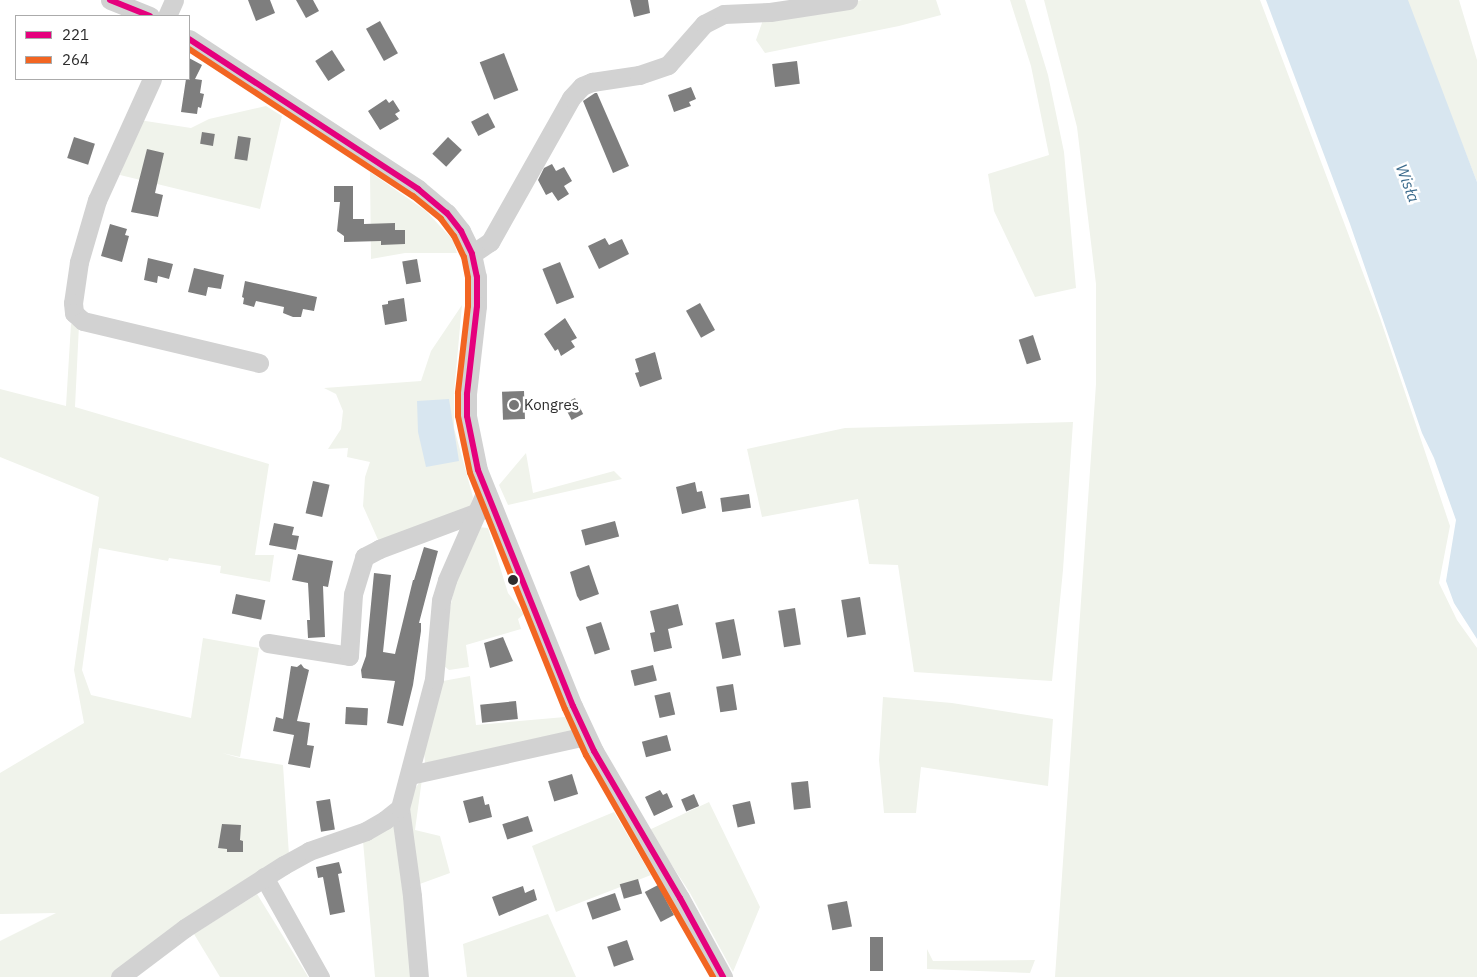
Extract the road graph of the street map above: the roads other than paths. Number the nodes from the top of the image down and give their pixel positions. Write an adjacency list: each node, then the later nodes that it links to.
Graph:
1 (110, 0): 4 (street)
2 (174, 0): 5 (street)
3 (848, 0): 8 (street)
4 (148, 15)
5 (167, 15)
6 (190, 40): 8 (street)
7 (152, 80): 9 (street)
8 (472, 254): 10 (street)
9 (259, 363)
10 (486, 491): 11 (street); 13 (street)
11 (478, 512): 12 (street); 14 (street)
12 (268, 643)
13 (586, 736): 14 (street); 20 (street)
14 (410, 775): 15 (street)
15 (400, 808): 16 (street); 19 (street)
16 (264, 877): 17 (street); 18 (street)
17 (120, 977)
18 (320, 977)
19 (419, 977)
20 (723, 977)

